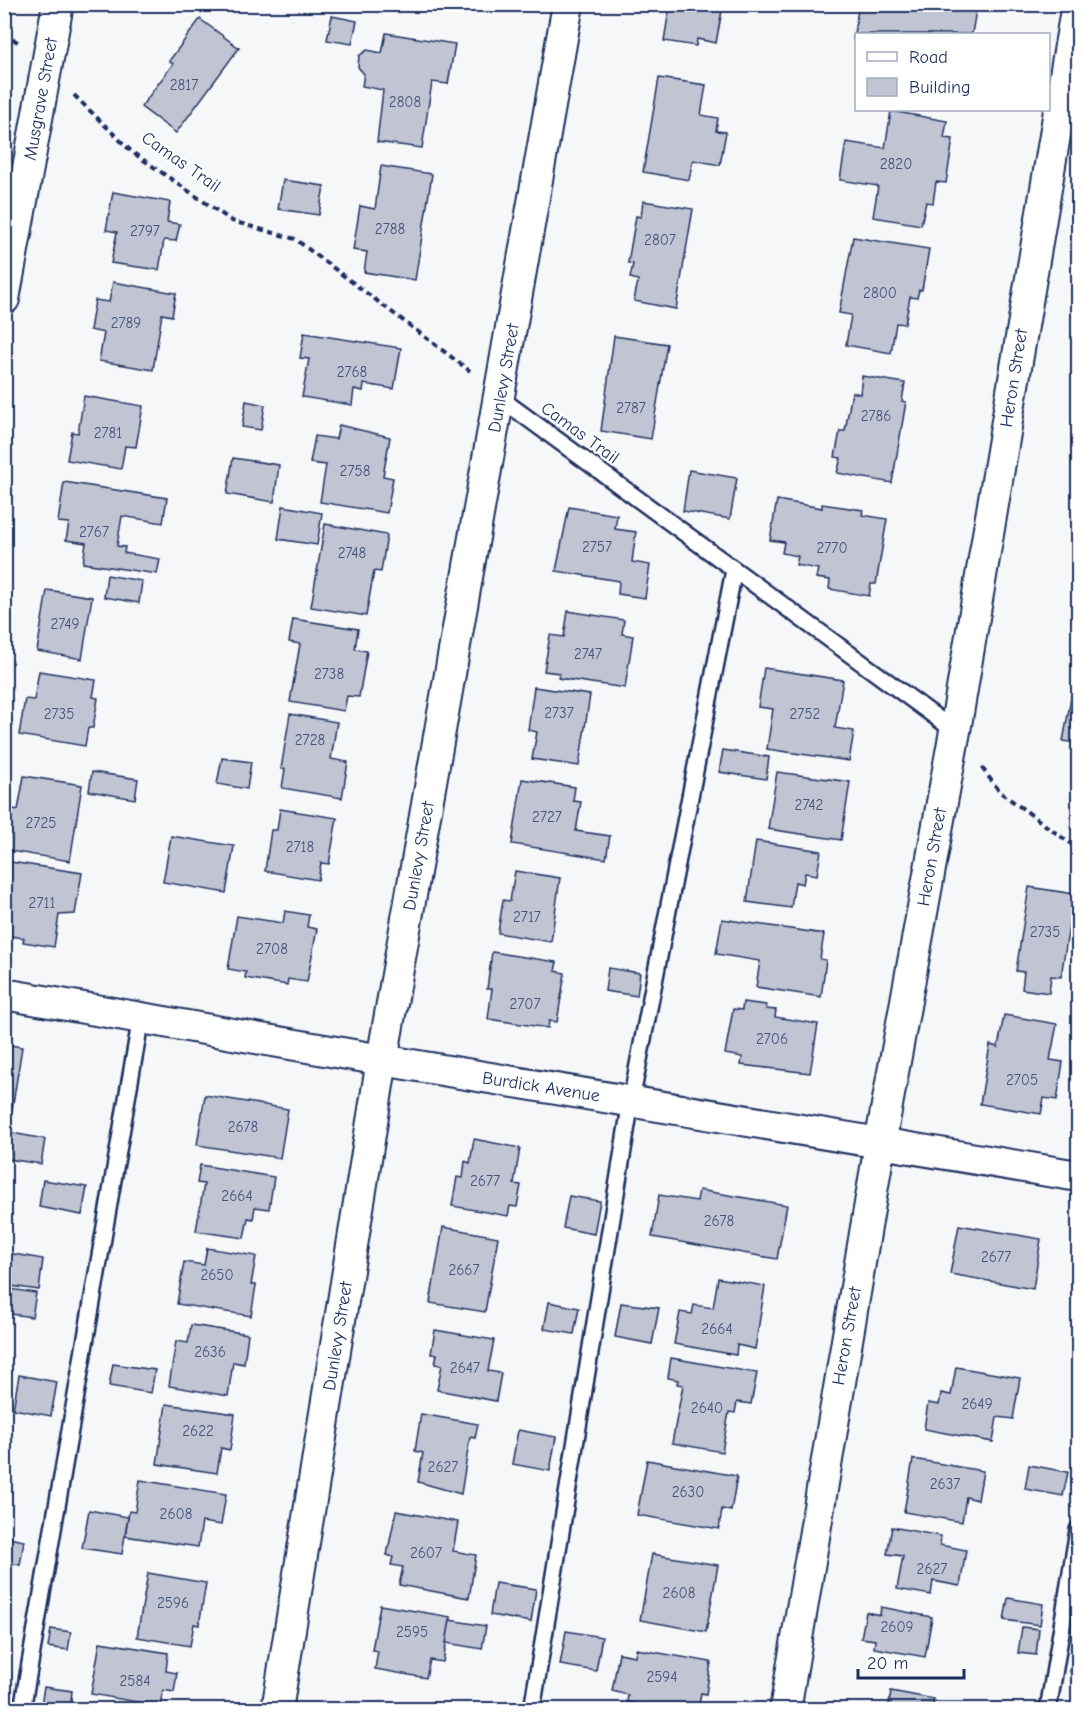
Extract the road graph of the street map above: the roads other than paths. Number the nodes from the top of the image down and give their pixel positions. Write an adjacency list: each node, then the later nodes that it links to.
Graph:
1 (58, 4): 4 (street, Musgrave Street)
2 (568, 4): 5 (street, Dunlevy Street)
3 (1077, 4): 7 (street, Heron Street)
4 (4, 299)
5 (500, 398): 6 (lane, Camas Trail); 10 (street, Dunlevy Street)
6 (734, 570): 7 (lane, Camas Trail); 11 (lane)
7 (955, 731): 12 (street, Heron Street)
8 (4, 994): 9 (street, Burdick Avenue)
9 (141, 1017): 10 (street, Burdick Avenue); 15 (lane)
10 (382, 1060): 11 (street, Burdick Avenue); 16 (street, Dunlevy Street)
11 (631, 1101): 12 (street, Burdick Avenue); 17 (lane)
12 (880, 1144): 13 (street, Burdick Avenue); 18 (street, Heron Street)
13 (1078, 1176)
14 (1078, 1530): 19 (lane)
15 (22, 1710)
16 (277, 1710)
17 (532, 1710)
18 (785, 1710)
19 (1048, 1710)

